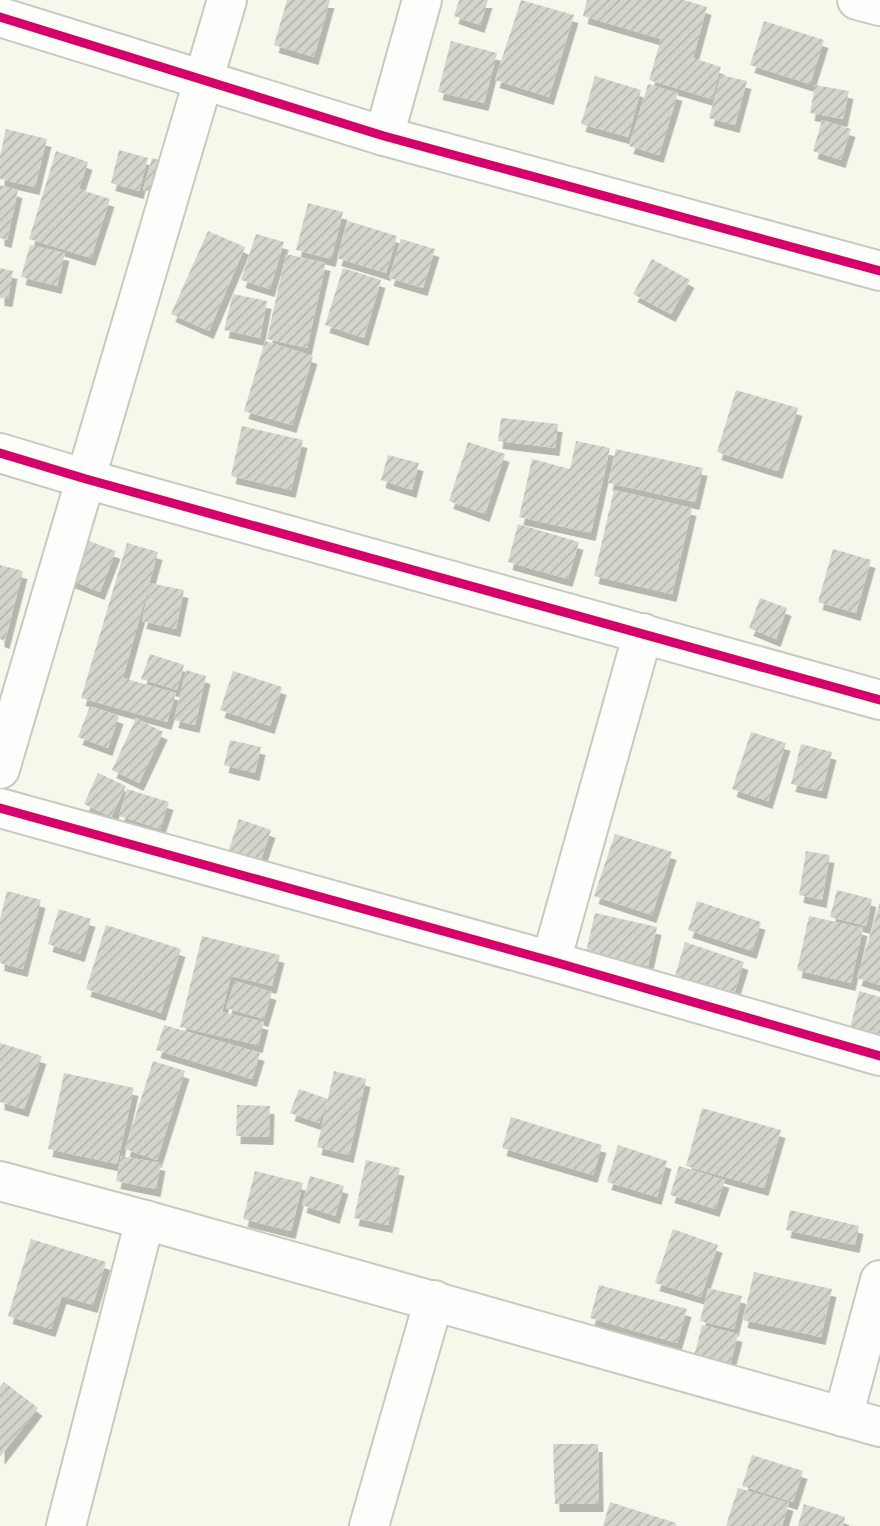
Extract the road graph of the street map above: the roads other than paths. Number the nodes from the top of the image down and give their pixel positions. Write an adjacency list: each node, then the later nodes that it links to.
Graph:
1 (227, 0): 6 (street)
2 (422, 0): 7 (street)
3 (857, 0): 4 (street)
4 (880, 6)
5 (0, 17): 6 (street)
6 (202, 78): 7 (street); 10 (street)
7 (384, 136): 8 (street)
8 (880, 271)
9 (0, 453): 10 (street)
10 (86, 479): 11 (street); 13 (street)
11 (643, 633): 12 (street); 15 (street)
12 (880, 700)
13 (0, 769)
14 (0, 808): 15 (street)
15 (551, 961): 16 (street)
16 (880, 1056)
17 (0, 1181): 18 (street)
18 (145, 1220): 20 (street); 23 (street)
19 (880, 1280): 21 (street)
20 (434, 1300): 21 (street); 24 (street)
21 (843, 1417): 22 (street)
22 (880, 1427)
23 (66, 1526)
24 (369, 1526)

